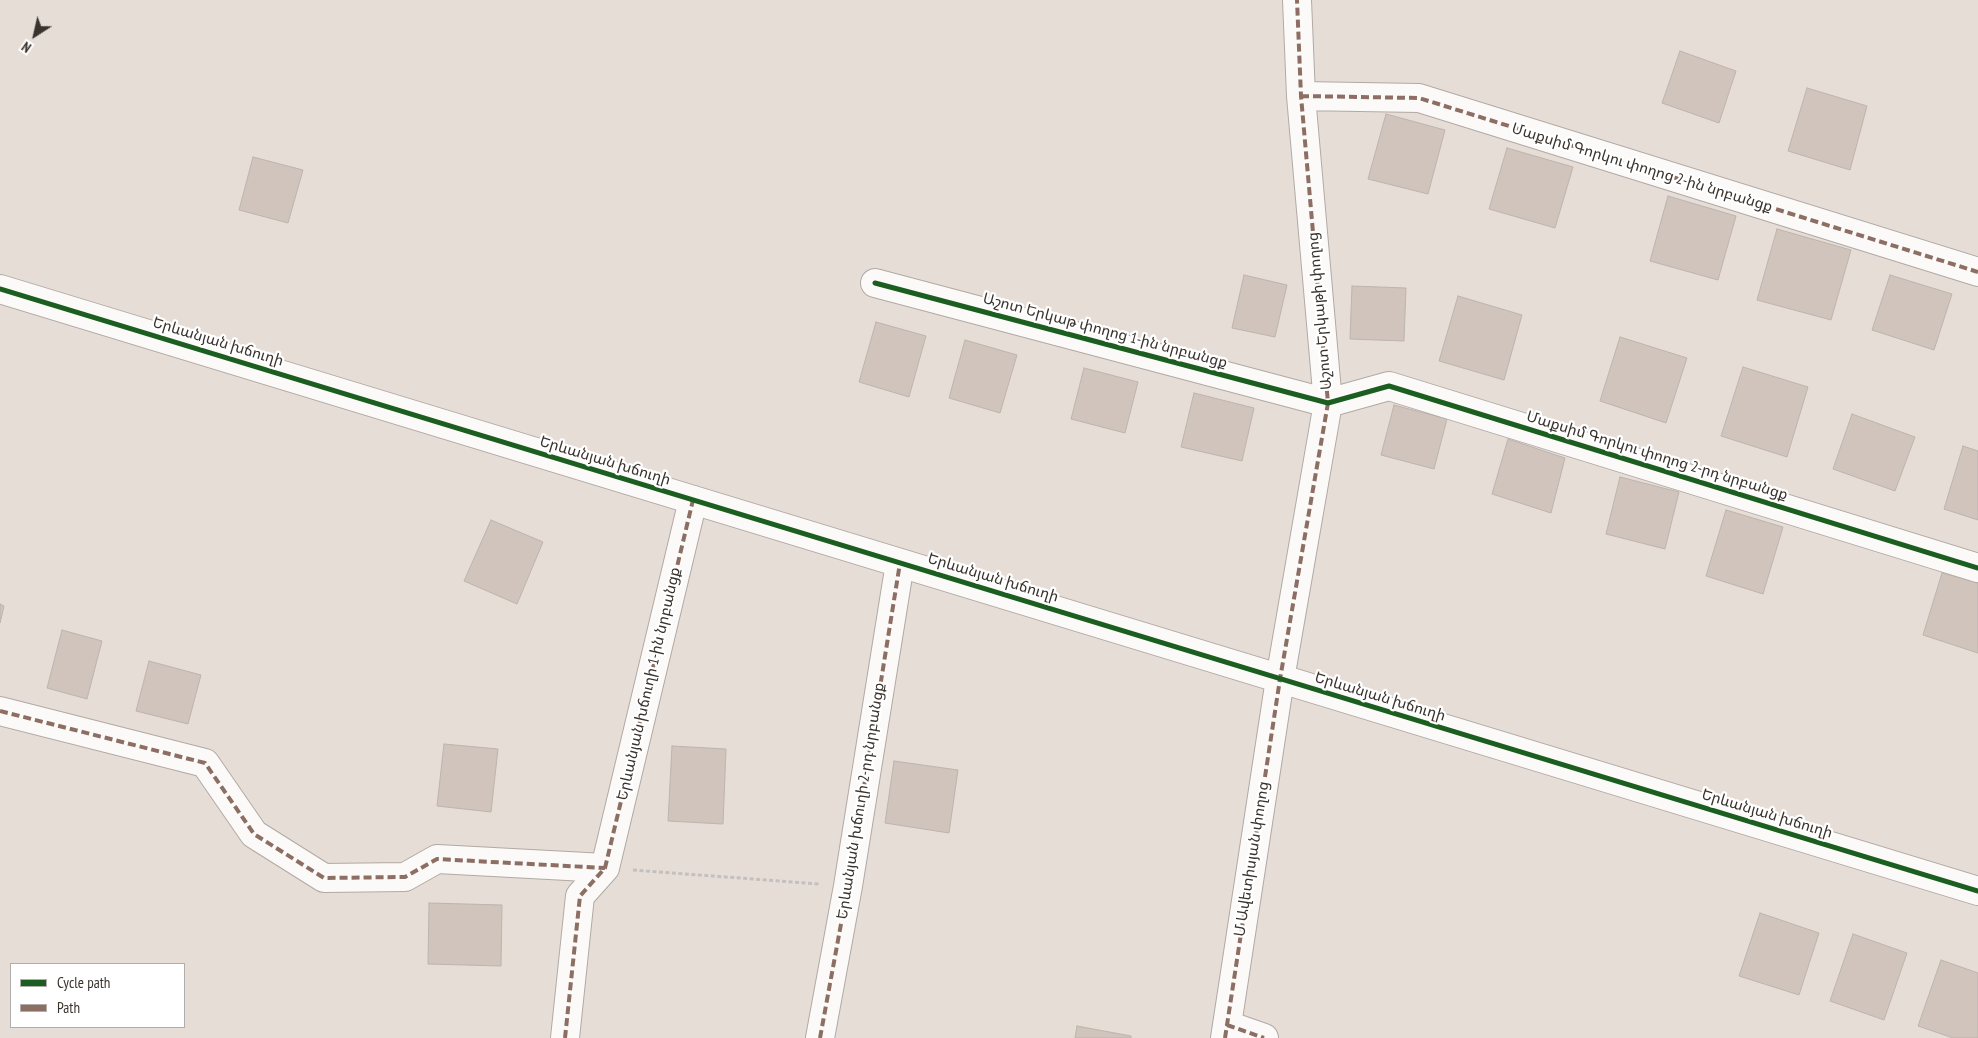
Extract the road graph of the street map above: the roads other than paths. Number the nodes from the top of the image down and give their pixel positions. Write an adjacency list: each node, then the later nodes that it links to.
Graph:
1 (1297, 0): 2 (street, Աշոտ Երկաթի փողոց)
2 (1301, 96): 3 (street, Մաքսիմ Գորկու փողոց 2-ին նրբանցք); 6 (street, Աշոտ Երկաթի փողոց)
3 (1978, 272)
4 (875, 284): 6 (street, Աշոտ Երկաթ փողոց 1-ին նրբանցք)
5 (0, 289): 7 (street, Երևանյան խճուղի)
6 (1328, 403): 9 (street, Մաքսիմ Գորկու փողոց 2-րդ նրբանցք); 10 (street, Աշոտ Երկաթի փողոց)
7 (693, 500): 8 (street, Երևանյան խճուղի); 12 (street, Երևանյան խճուղի 1-ին նրբանցք)
8 (900, 563): 10 (street, Երևանյան խճուղի); 16 (street, Երևանյան խճուղի 2-րդ նրբանցք)
9 (1978, 568)
10 (1280, 679): 13 (street, Երևանյան խճուղի); 14 (street, Մ Ավետիսյան փողոց)
11 (0, 710): 12 (street)
12 (605, 868): 15 (street, Երևանյան խճուղի 1-ին նրբանցք)
13 (1978, 892)
14 (1226, 1032): 17 (street)
15 (565, 1038)
16 (820, 1038)
17 (1264, 1038)

